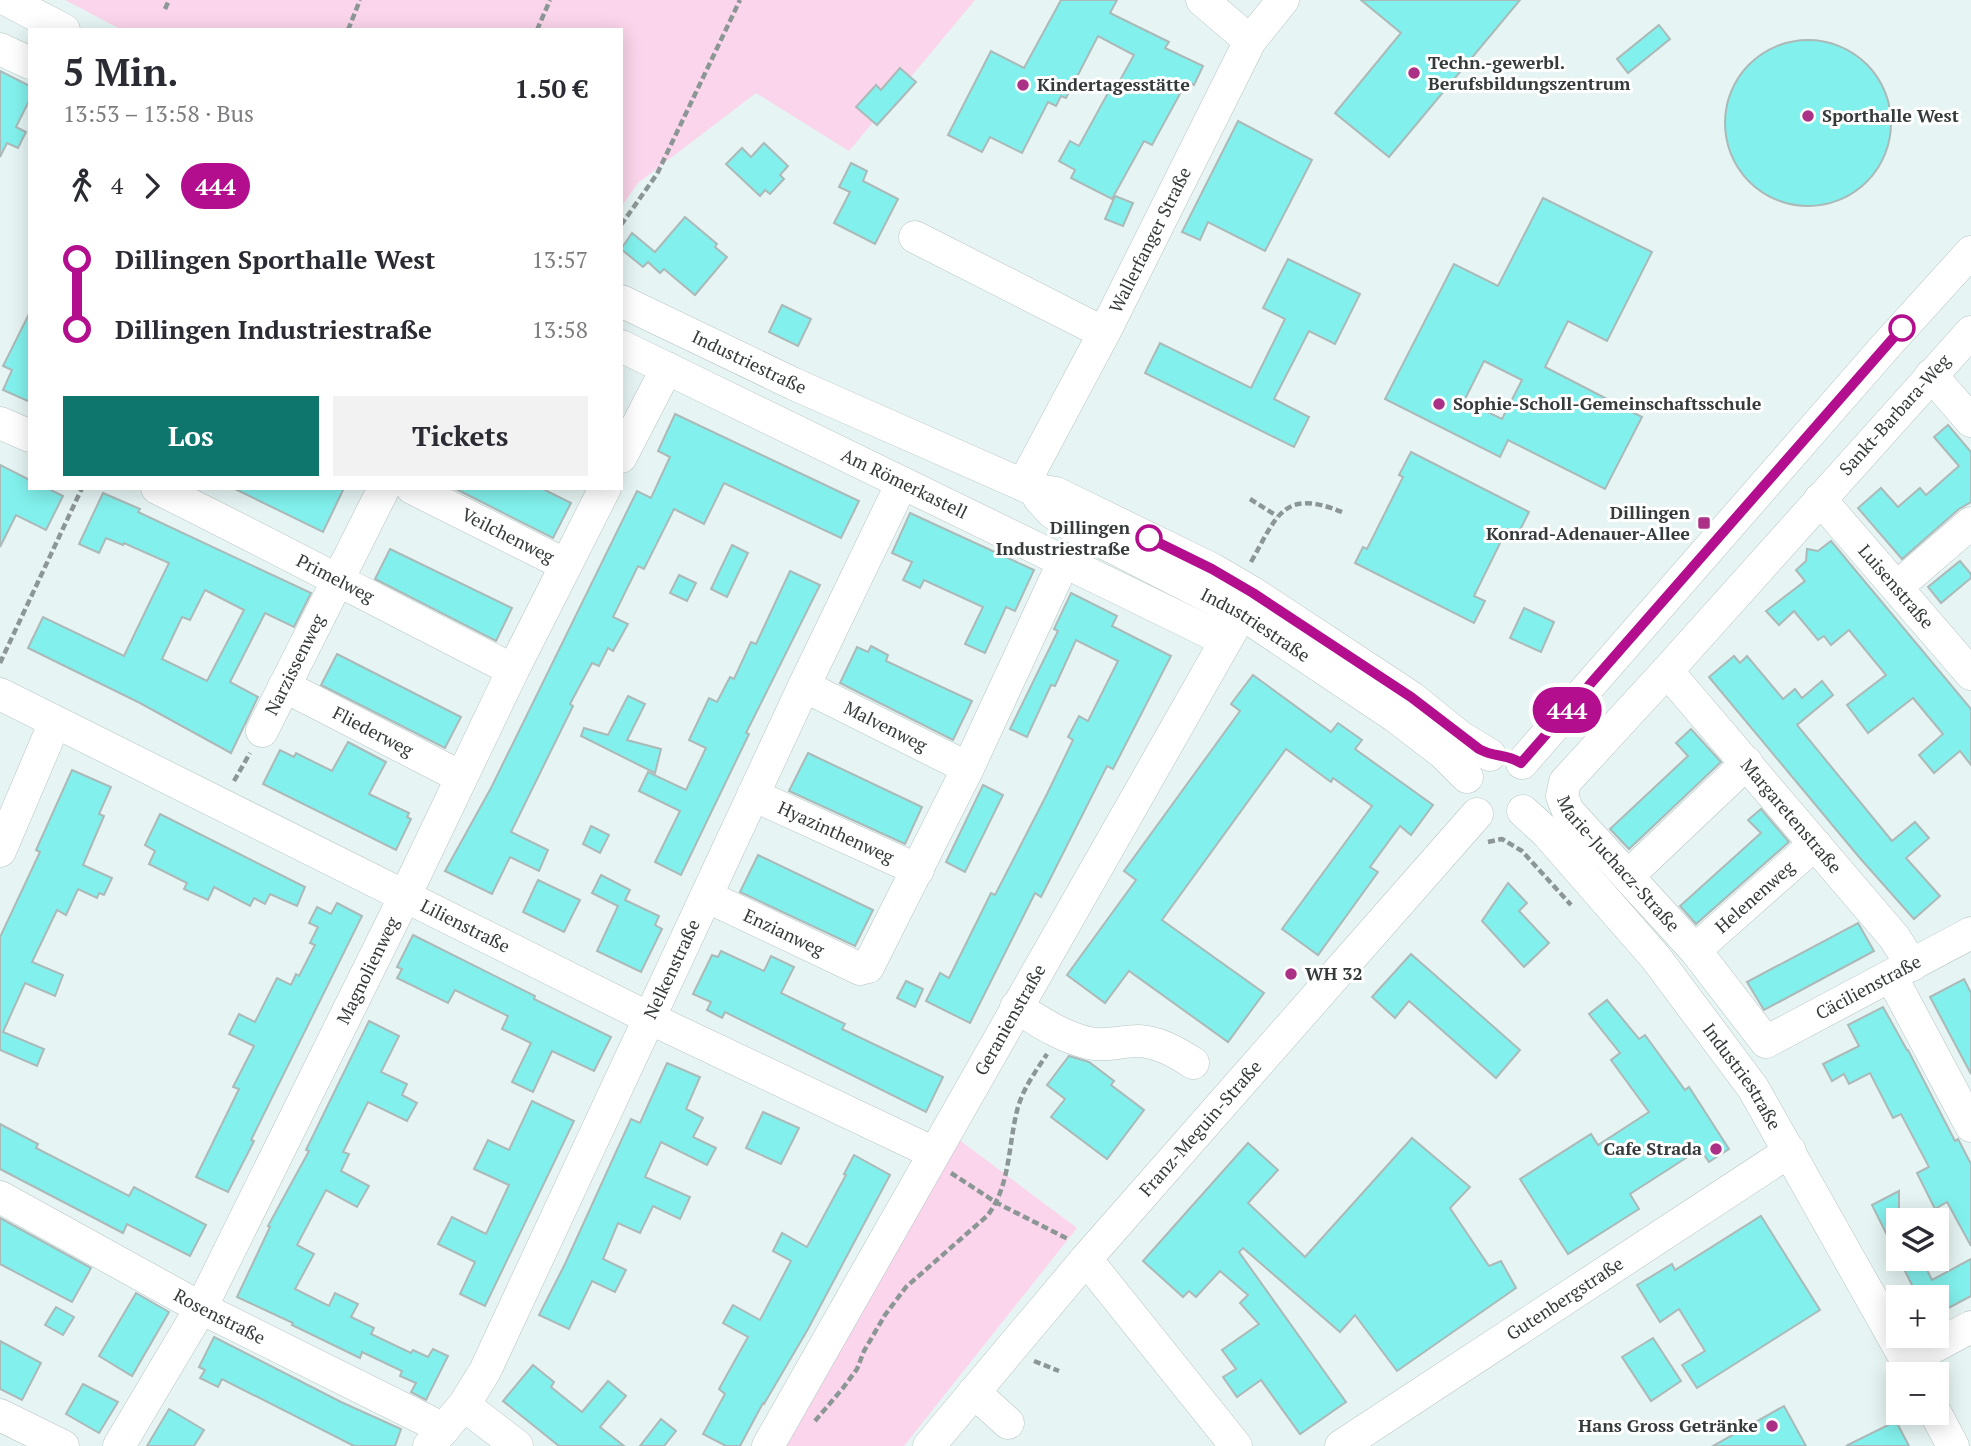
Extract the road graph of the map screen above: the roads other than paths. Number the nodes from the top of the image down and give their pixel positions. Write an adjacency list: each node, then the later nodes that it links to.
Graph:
1 (7, 0): 4 (street)
2 (1202, 0): 5 (street)
3 (1283, 0): 5 (street, Wallerfanger Straße)
4 (50, 16)
5 (1250, 41): 12 (street, Wallerfanger Straße)
6 (0, 49): 7 (street)
7 (28, 62)
8 (915, 237): 12 (street)
9 (1971, 252): 43 (street)
10 (623, 302): 21 (street, Industriestraße)
11 (1971, 332): 15 (street, Sankt-Barbara-Weg)
12 (1104, 333): 21 (street, Wallerfanger Straße)
13 (623, 347): 14 (street, Am Römerkastell)
14 (667, 368): 19 (street); 20 (street, Am Römerkastell)
15 (1931, 375): 16 (street); 26 (street, Sankt-Barbara-Weg)
16 (1971, 421)
17 (0, 423): 18 (street)
18 (28, 435)
19 (623, 453)
20 (902, 483): 28 (street, Am Römerkastell); 38 (street, Nelkenstraße)
21 (1027, 487): 32 (street, Industriestraße)
22 (161, 490): 30 (street, Primelweg)
23 (383, 490): 30 (street, Narzissenweg)
24 (416, 490): 29 (street, Veilchenweg)
25 (604, 490): 29 (street, Magnolienweg)
26 (1820, 499): 31 (street, Luisenstraße); 35 (street, Marie-Juchacz-Straße)
27 (1971, 523): 31 (street)
28 (1064, 561): 33 (street, Am Römerkastell); 45 (street)
29 (566, 565): 34 (street, Magnolienweg)
30 (337, 580): 34 (street, Primelweg); 37 (street, Narzissenweg)
31 (1897, 587): 36 (street, Luisenstraße)
32 (1244, 596): 33 (street, Geranienstraße); 42 (street, Industriestraße); 47 (street, Industriestraße)
33 (1225, 640): 60 (street, Geranienstraße)
34 (513, 670): 46 (street, Magnolienweg)
35 (1667, 671): 44 (street, Margaretenstraße); 54 (street, Marie-Juchacz-Straße)
36 (1971, 674)
37 (284, 686): 41 (street, Narzissenweg); 46 (street, Fliederweg)
38 (804, 686): 45 (street, Malvenweg); 48 (street, Nelkenstraße)
39 (0, 694): 40 (street, Lilienstraße)
40 (55, 722): 52 (street); 55 (street, Lilienstraße)
41 (262, 731)
42 (1490, 755): 43 (street); 47 (street)
43 (1521, 763): 49 (street)
44 (1747, 763): 51 (street, Margaretenstraße); 54 (street)
45 (968, 768): 53 (street)
46 (461, 777): 55 (street, Magnolienweg)
47 (1467, 777): 50 (street)
48 (752, 795): 53 (street, Hyazinthenweg); 56 (street, Nelkenstraße)
49 (1523, 811): 50 (street); 65 (street, Industriestraße)
50 (1467, 825): 68 (street, Franz-Meguin-Straße)
51 (1815, 844): 58 (street, Helenenweg); 59 (street, Margaretenstraße)
52 (0, 851)
53 (918, 870): 56 (street, Enzianweg)
54 (1629, 875): 58 (street, Marie-Juchacz-Straße)
55 (405, 896): 61 (street, Lilienstraße); 69 (street, Magnolienweg)
56 (706, 896): 61 (street, Nelkenstraße)
57 (1971, 933): 59 (street, Cäcilienstraße)
58 (1695, 950): 62 (street, Marie-Juchacz-Straße)
59 (1902, 970): 62 (street, Cäcilienstraße); 64 (street, Margaretenstraße)
60 (1016, 1007): 63 (street); 66 (street, Geranienstraße)
61 (649, 1018): 66 (street, Lilienstraße); 74 (street, Nelkenstraße)
62 (1766, 1042)
63 (1193, 1063)
64 (1971, 1126)
65 (1790, 1152): 71 (street, Industriestraße); 85 (street, Gutenbergstraße)
66 (932, 1156): 82 (street, Geranienstraße)
67 (0, 1197): 69 (street, Rosenstraße)
68 (1089, 1255): 73 (street, Franz-Meguin-Straße); 84 (street)
69 (201, 1308): 78 (street, Rosenstraße); 80 (street, Magnolienweg)
70 (1971, 1327): 72 (street)
71 (1907, 1362)
72 (1919, 1362)
73 (974, 1392): 76 (street); 83 (street, Franz-Meguin-Straße)
74 (464, 1405): 78 (street, Nelkenstraße); 81 (street)
75 (0, 1415): 79 (street)
76 (1008, 1423)
77 (1942, 1425): 86 (street)
78 (437, 1438)
79 (63, 1446)
80 (119, 1446)
81 (516, 1446)
82 (768, 1446)
83 (929, 1446)
84 (1236, 1446)
85 (1341, 1446)
86 (1953, 1446)

